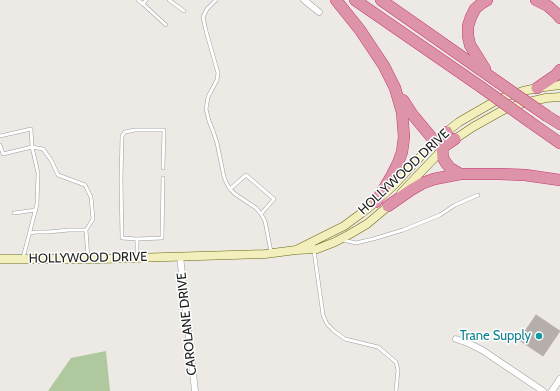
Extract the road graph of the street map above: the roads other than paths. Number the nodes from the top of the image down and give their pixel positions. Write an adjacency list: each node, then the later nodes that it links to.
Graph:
1 (138, 0): 11 (lane)
2 (146, 0): 11 (lane)
3 (169, 0): 12 (lane)
4 (216, 0): 33 (lane)
5 (304, 0): 13 (street)
6 (336, 0): 19 (highway)
7 (355, 0): 25 (highway, bridge)
8 (381, 0): 17 (highway)
9 (487, 0): 17 (highway)
10 (536, 0): 14 (highway)
11 (143, 4): 15 (lane)
12 (184, 11)
13 (319, 12)
14 (560, 18)
15 (166, 25)
16 (560, 70): 20 (highway)
17 (494, 79): 22 (highway, bridge)
18 (560, 86): 20 (main road, HOLLYWOOD DRIVE)
19 (395, 88): 27 (highway); 35 (highway)
20 (536, 88): 24 (main road, HOLLYWOOD DRIVE)
21 (560, 97): 24 (main road, HOLLYWOOD DRIVE)
22 (560, 124)
23 (0, 136): 28 (lane)
24 (451, 136): 27 (highway)
25 (560, 142)
26 (0, 145): 28 (lane)
27 (440, 146): 30 (highway); 35 (main road, HOLLYWOOD DRIVE); 36 (main road, HOLLYWOOD DRIVE)
28 (32, 147): 37 (lane); 40 (lane)
29 (163, 168): 42 (lane)
30 (460, 174): 32 (highway); 36 (highway)
31 (163, 178): 42 (lane)
32 (560, 180)
33 (230, 189): 39 (lane); 39 (lane)
34 (478, 195): 43 (lane)
35 (376, 202): 45 (main road, HOLLYWOOD DRIVE)
36 (388, 206): 43 (main road, HOLLYWOOD DRIVE)
37 (36, 210): 38 (lane); 41 (lane)
38 (14, 213)
39 (261, 214): 46 (lane)
40 (86, 230): 41 (lane); 50 (lane)
41 (30, 233): 51 (lane)
42 (137, 239): 48 (lane)
43 (341, 239): 44 (main road, HOLLYWOOD DRIVE)
44 (314, 249): 45 (main road, HOLLYWOOD DRIVE); 55 (lane)
45 (296, 250): 46 (main road, HOLLYWOOD DRIVE)
46 (271, 253): 47 (main road, HOLLYWOOD DRIVE)
47 (180, 256): 48 (main road, HOLLYWOOD DRIVE); 54 (street, CAROLANE DRIVE)
48 (137, 258): 50 (main road, HOLLYWOOD DRIVE)
49 (0, 259): 51 (main road, HOLLYWOOD DRIVE)
50 (88, 259): 51 (main road, HOLLYWOOD DRIVE)
51 (23, 260)
52 (456, 339): 56 (street)
53 (560, 379): 57 (street)
54 (195, 391)
55 (396, 391)
56 (543, 391)
57 (552, 391)

